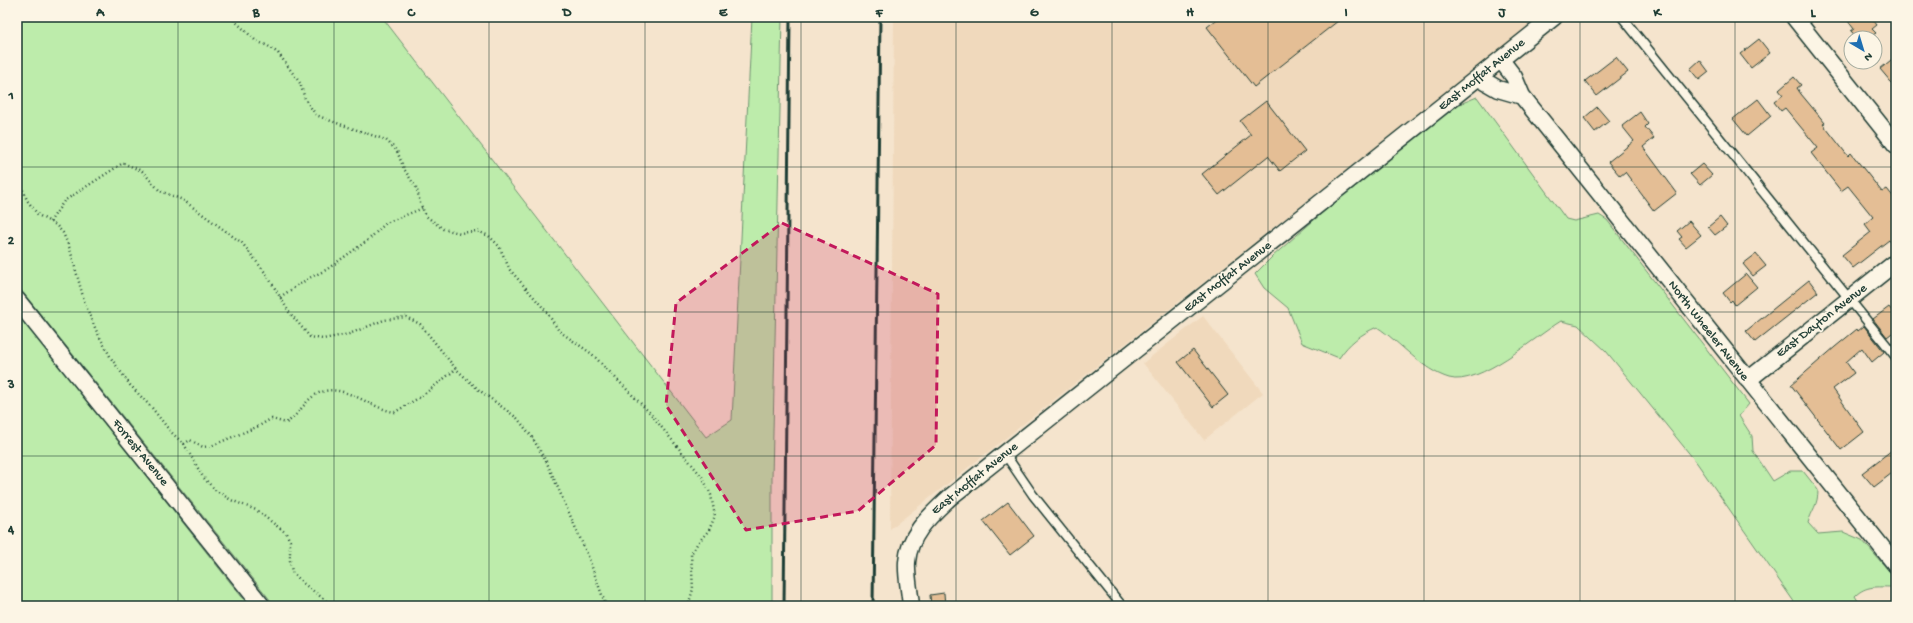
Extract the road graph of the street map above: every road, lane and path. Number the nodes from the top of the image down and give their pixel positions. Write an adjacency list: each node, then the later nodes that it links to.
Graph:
1 (231, 17): 10 (path)
2 (1554, 17): 5 (street, East Moffat Avenue)
3 (1622, 17): 14 (lane)
4 (1794, 17): 8 (street)
5 (1501, 60): 6 (street, East Moffat Avenue); 7 (street, North Wheeler Avenue)
6 (1479, 78): 7 (street); 20 (street, East Moffat Avenue)
7 (1522, 96): 18 (street, North Wheeler Avenue)
8 (1896, 145)
9 (17, 175): 11 (path)
10 (423, 208): 13 (path); 25 (path)
11 (50, 222): 13 (path); 19 (path)
12 (1896, 262): 14 (street, East Dayton Avenue)
13 (280, 297): 17 (path)
14 (1850, 298): 16 (lane); 18 (street, East Dayton Avenue)
15 (17, 300): 22 (street, Forrest Avenue)
16 (1896, 357)
17 (456, 369): 19 (path); 24 (path)
18 (1748, 380): 21 (street, North Wheeler Avenue)
19 (184, 444): 23 (path)
20 (1006, 454): 26 (street, East Moffat Avenue); 27 (lane)
21 (1896, 564)
22 (262, 606)
23 (333, 606)
24 (606, 606)
25 (688, 606)
26 (911, 606)
27 (1122, 606)

